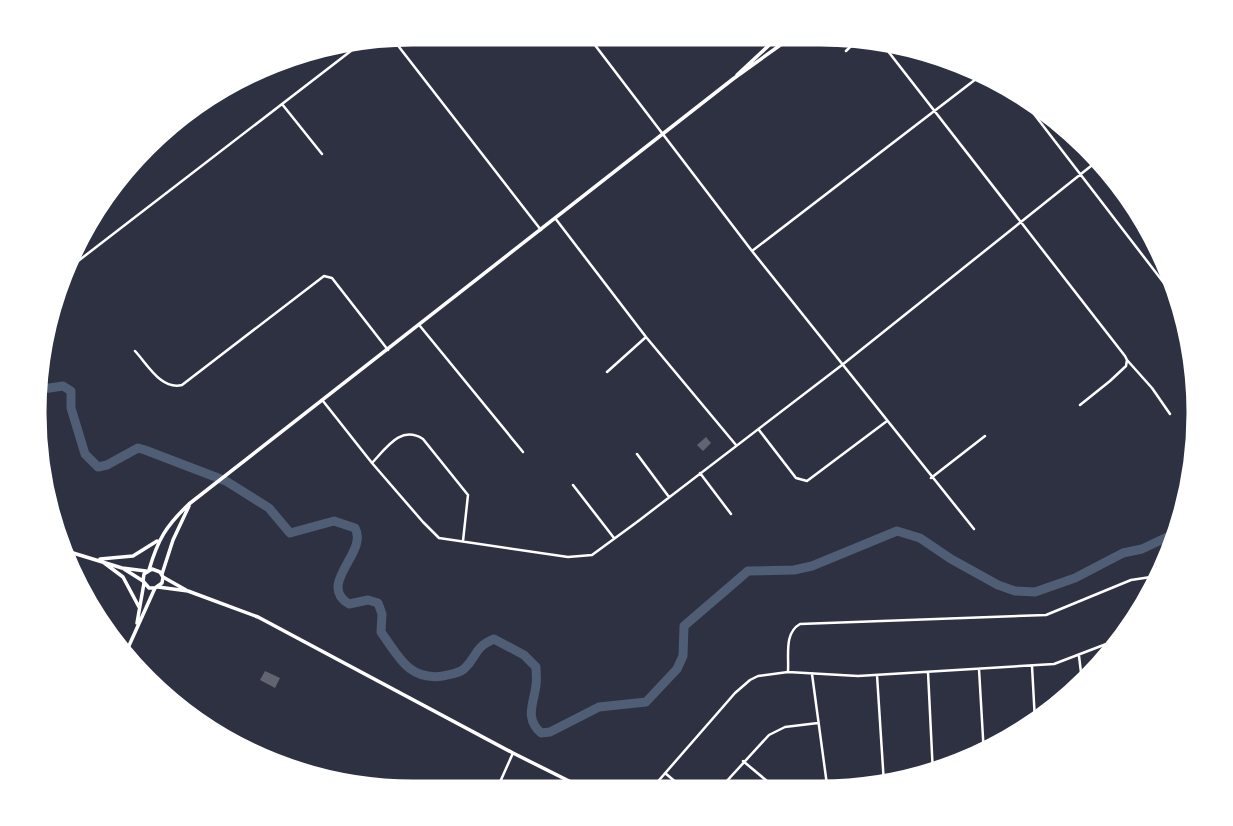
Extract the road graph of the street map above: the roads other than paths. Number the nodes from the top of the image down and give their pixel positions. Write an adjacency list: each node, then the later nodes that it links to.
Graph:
1 (592, 42): 14 (street)
2 (772, 42): 10 (street)
3 (785, 42): 10 (street)
4 (396, 43): 20 (street)
5 (853, 44): 8 (street)
6 (357, 46): 11 (street)
7 (885, 48): 12 (street)
8 (846, 51)
9 (978, 77): 12 (street)
10 (733, 79): 14 (street)
11 (282, 104): 15 (street); 22 (street)
12 (933, 112): 19 (street); 21 (street)
13 (1034, 114): 17 (street)
14 (663, 134): 18 (street); 21 (street)
15 (321, 154)
16 (1094, 163): 17 (street)
17 (1080, 174): 19 (street); 23 (street)
18 (555, 218): 20 (street); 25 (street)
19 (1021, 222): 28 (street); 29 (street)
20 (541, 230): 24 (street)
21 (752, 251): 29 (street)
22 (73, 265)
23 (1167, 287)
24 (420, 326): 26 (street); 38 (street)
25 (646, 337): 30 (street); 37 (street)
26 (388, 350): 27 (street); 31 (street)
27 (135, 351)
28 (1126, 360): 32 (street); 33 (street)
29 (842, 365): 34 (street); 35 (street)
30 (607, 372)
31 (322, 399): 40 (street); 45 (street)
32 (1080, 405)
33 (1170, 414)
34 (887, 421): 35 (street); 42 (street)
35 (758, 429): 37 (street)
36 (985, 436): 42 (street)
37 (736, 445): 41 (street)
38 (523, 452)
39 (637, 454): 44 (street)
40 (372, 463): 50 (street); 50 (street)
41 (700, 473): 44 (street); 46 (street)
42 (931, 478): 47 (street)
43 (573, 485): 48 (street)
44 (669, 497): 48 (street)
45 (190, 505): 49 (street); 55 (street)
46 (731, 514)
47 (974, 530)
48 (615, 539): 50 (street)
49 (158, 541): 52 (street); 54 (street)
50 (463, 541)
51 (69, 551): 52 (street)
52 (98, 559): 53 (street); 60 (street)
53 (122, 568): 54 (street); 57 (street)
54 (148, 570): 55 (street); 57 (street)
55 (162, 576): 58 (street); 59 (street)
56 (1153, 577): 68 (street)
57 (144, 582): 58 (street); 60 (street)
58 (157, 588): 59 (street); 61 (street)
59 (188, 591): 75 (street)
60 (139, 607): 61 (street)
61 (137, 625): 63 (street)
62 (1111, 643): 64 (street)
63 (127, 649)
64 (1079, 656): 65 (street); 71 (street)
65 (1032, 666): 66 (street); 72 (street)
66 (979, 668): 67 (street); 74 (street)
67 (928, 671): 70 (street); 77 (street)
68 (788, 672): 69 (street); 78 (street)
69 (812, 674): 70 (street); 73 (street)
70 (877, 674): 79 (street)
71 (1081, 676)
72 (1035, 715)
73 (818, 723): 76 (street); 86 (street)
74 (983, 746)
75 (513, 753): 81 (street); 82 (street)
76 (743, 761): 80 (street); 85 (street)
77 (933, 766)
78 (666, 773): 83 (street); 84 (street)
79 (884, 778)
80 (766, 781)
81 (499, 784)
82 (575, 784)
83 (656, 784)
84 (679, 784)
85 (723, 784)
86 (827, 784)

